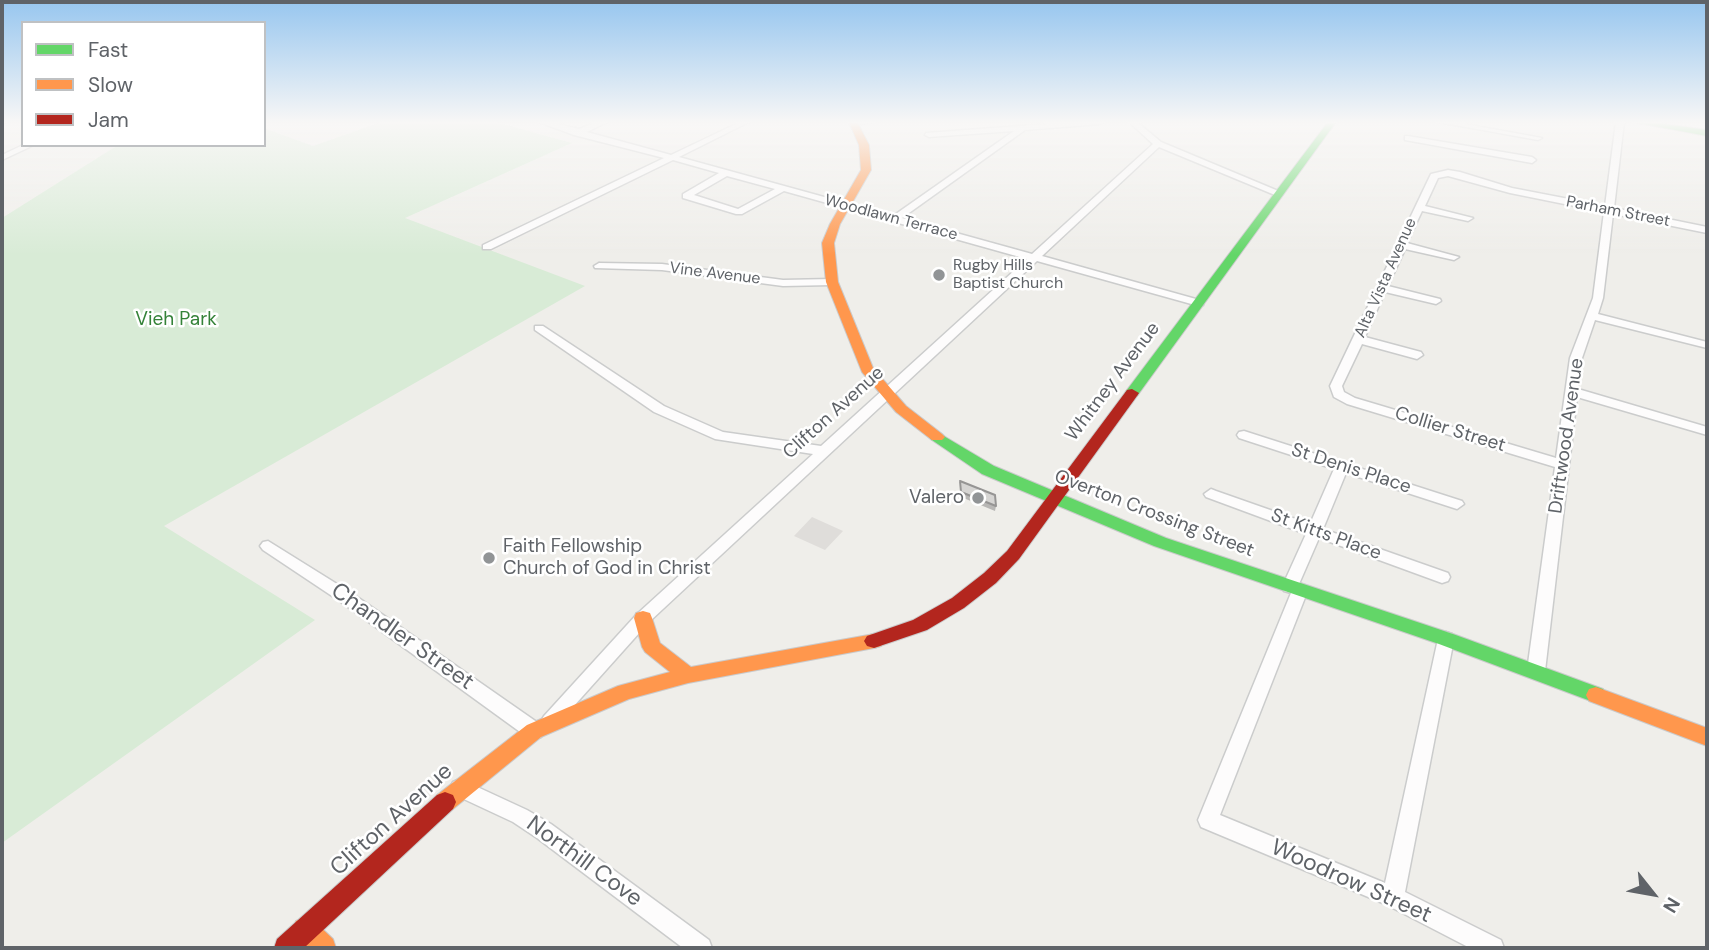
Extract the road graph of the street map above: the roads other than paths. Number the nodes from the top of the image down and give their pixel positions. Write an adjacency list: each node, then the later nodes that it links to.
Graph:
1 (653, 166): 20 (street)
2 (706, 166): 9 (street, Woodlawn Terrace)
3 (866, 166): 13 (main road, Overton Crossing Street)
4 (969, 166): 17 (street)
5 (1133, 166): 21 (street, Clifton Avenue)
6 (1213, 166): 12 (street)
7 (1298, 166): 12 (main road, Whitney Avenue)
8 (1614, 166): 15 (street, Driftwood Avenue)
9 (727, 172): 11 (street, Woodlawn Terrace); 11 (street)
10 (1448, 173): 14 (street, Alta Vista Avenue); 15 (street, Parham Street)
11 (783, 188): 13 (street, Woodlawn Terrace)
12 (1278, 193): 27 (main road, Whitney Avenue)
13 (845, 205): 17 (street, Woodlawn Terrace); 24 (main road, Overton Crossing Street)
14 (1418, 206): 16 (street); 19 (street, Alta Vista Avenue)
15 (1609, 209): 18 (street, Parham Street); 28 (street, Driftwood Avenue)
16 (1468, 218)
17 (895, 219): 21 (street, Woodlawn Terrace)
18 (1707, 230)
19 (1401, 245): 22 (street); 25 (street, Alta Vista Avenue)
20 (487, 247)
21 (1035, 256): 27 (street, Woodlawn Terrace); 34 (street, Clifton Avenue)
22 (1454, 257)
23 (599, 267): 24 (street, Vine Avenue)
24 (832, 282): 34 (main road, Overton Crossing Street)
25 (1382, 288): 26 (street); 30 (street, Alta Vista Avenue)
26 (1436, 302)
27 (1199, 303): 42 (main road, Whitney Avenue)
28 (1591, 316): 31 (street); 33 (street, Driftwood Avenue)
29 (538, 328): 38 (street)
30 (1358, 339): 32 (street); 35 (street, Alta Vista Avenue)
31 (1707, 345)
32 (1417, 355)
33 (1571, 391): 36 (street); 39 (street, Driftwood Avenue)
34 (887, 393): 38 (street, Clifton Avenue); 42 (main road, Overton Crossing Street)
35 (1338, 394): 39 (street, Collier Street)
36 (1707, 431)
37 (1244, 435): 40 (street, St Denis Place)
38 (823, 451): 48 (street, Clifton Avenue)
39 (1562, 464): 50 (street, Driftwood Avenue)
40 (1342, 467): 43 (street, St Denis Place); 44 (street)
41 (1211, 494): 44 (street, St Kitts Place)
42 (1053, 499): 47 (main road, Overton Crossing Street); 51 (main road, Whitney Avenue)
43 (1457, 504)
44 (1314, 531): 46 (street, St Kitts Place); 47 (street)
45 (268, 546): 52 (street, Chandler Street)
46 (1442, 577)
47 (1295, 588): 49 (main road, Overton Crossing Street); 55 (street, Woodrow Street)
48 (643, 618): 51 (main road); 52 (street, Clifton Avenue)
49 (1447, 639): 50 (main road, Overton Crossing Street); 55 (street)
50 (1536, 671): 53 (main road, Overton Crossing Street)
51 (688, 675): 52 (main road, Whitney Avenue)
52 (541, 727): 54 (main road, Clifton Avenue)
53 (1707, 737)
54 (460, 788): 56 (main road, Clifton Avenue); 59 (street, Northill Cove)
55 (1393, 897): 60 (street, Woodrow Street)
56 (305, 930): 57 (main road, Clifton Avenue); 58 (main road)
57 (286, 948)
58 (324, 948)
59 (701, 948)
60 (1493, 948)

